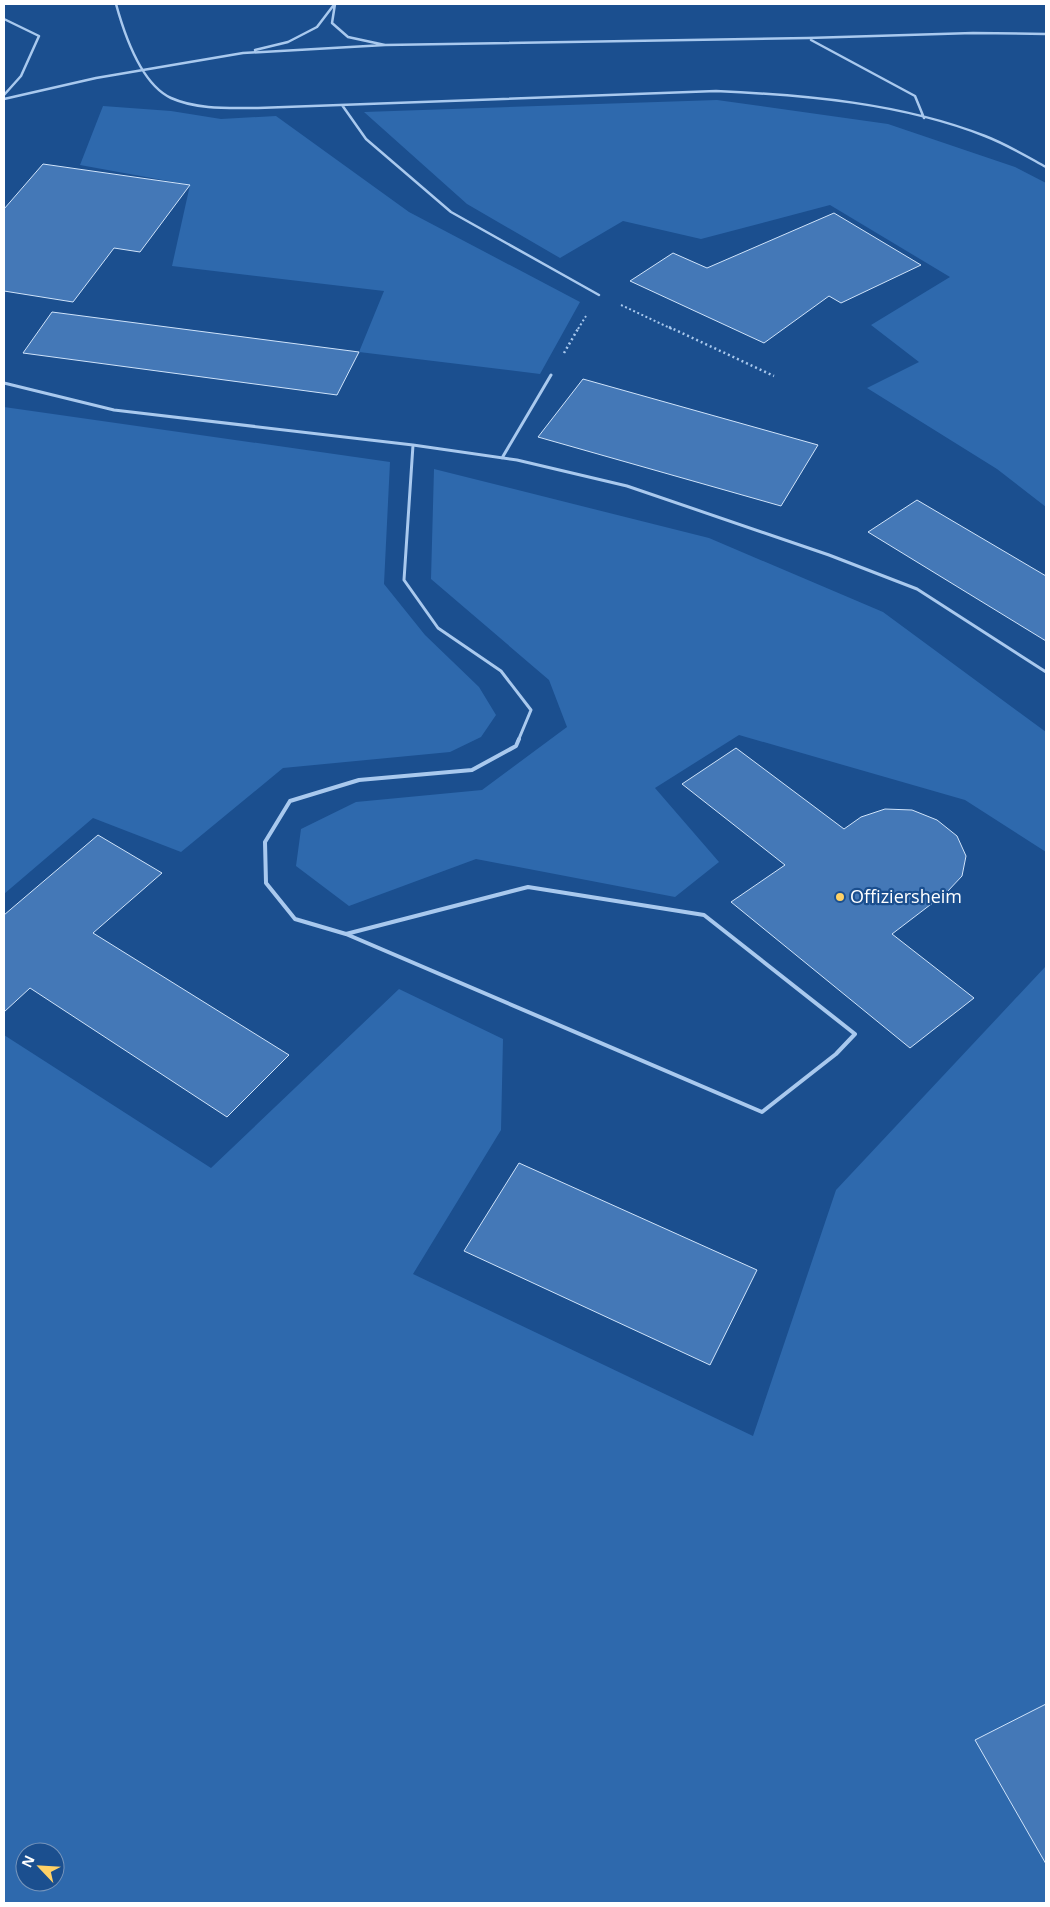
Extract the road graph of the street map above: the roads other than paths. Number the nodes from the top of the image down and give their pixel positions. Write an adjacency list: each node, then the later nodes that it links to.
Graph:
1 (116, 4): 8 (lane)
2 (335, 4): 6 (lane); 7 (lane)
3 (4, 19): 9 (lane)
4 (1046, 34): 5 (lane)
5 (808, 38): 6 (lane); 12 (lane)
6 (385, 45): 7 (lane)
7 (243, 52): 8 (lane)
8 (143, 69): 10 (lane); 11 (lane)
9 (4, 95)
10 (4, 100)
11 (342, 105): 12 (lane); 14 (lane)
12 (924, 118): 13 (lane)
13 (1046, 167)
14 (600, 295)
15 (551, 376): 18 (lane)
16 (4, 382): 17 (lane)
17 (413, 445): 18 (lane); 20 (lane)
18 (502, 458): 19 (lane)
19 (1046, 672)
20 (346, 934): 20 (lane)

